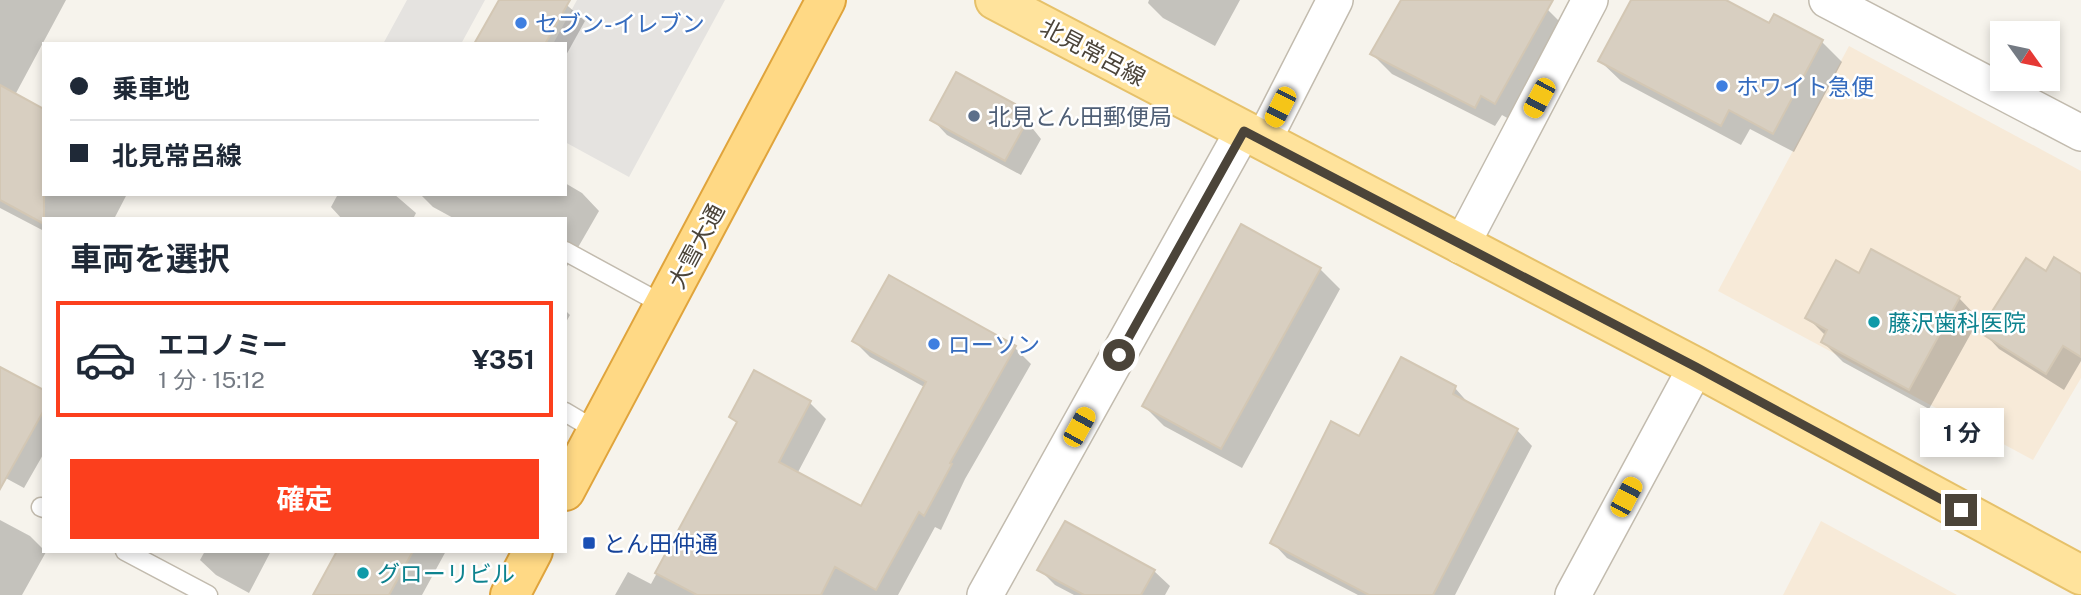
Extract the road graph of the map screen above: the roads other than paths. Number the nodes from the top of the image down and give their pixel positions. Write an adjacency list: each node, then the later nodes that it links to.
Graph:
1 (826, 0): 11 (highway, 大雪大通)
2 (996, 0): 8 (main road, 北見常呂線)
3 (1335, 0): 8 (street)
4 (1590, 0): 9 (street)
5 (1827, 0): 6 (street)
6 (1887, 13): 7 (street)
7 (2081, 133)
8 (1253, 136): 9 (main road, 北見常呂線); 21 (street)
9 (1461, 246): 12 (main road, 北見常呂線)
10 (567, 252): 11 (lane)
11 (664, 305): 14 (highway, 大雪大通)
12 (1696, 367): 18 (main road, 北見常呂線); 22 (street)
13 (567, 413): 14 (lane)
14 (597, 431): 15 (highway, 大雪大通)
15 (567, 487)
16 (129, 553): 19 (lane)
17 (532, 553): 20 (highway)
18 (2081, 575)
19 (208, 595)
20 (510, 595)
21 (985, 595)
22 (1573, 595)

